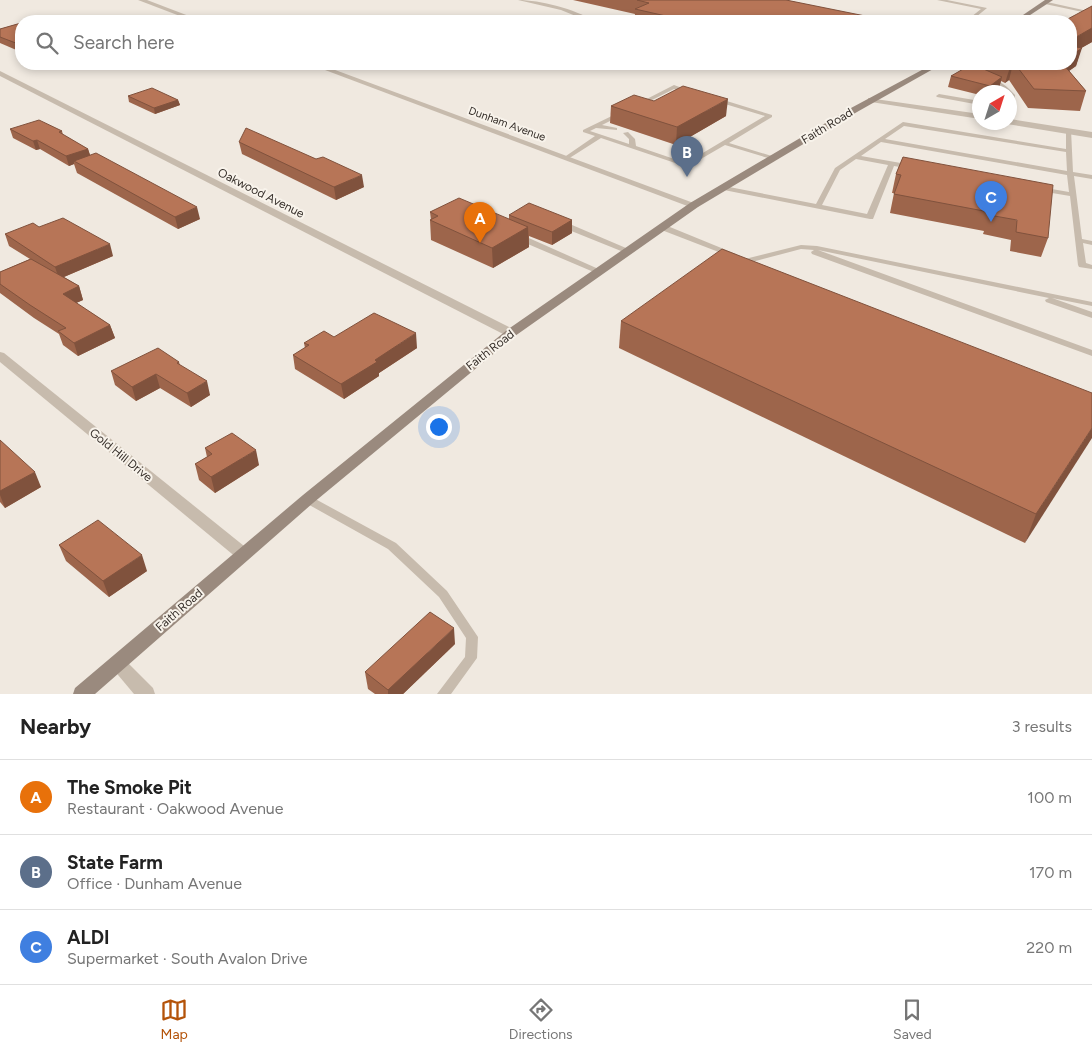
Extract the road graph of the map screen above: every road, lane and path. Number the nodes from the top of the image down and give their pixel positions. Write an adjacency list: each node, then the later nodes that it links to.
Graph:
1 (142, 0): 8 (street)
2 (520, 0): 9 (lane)
3 (939, 0): 6 (lane)
4 (986, 0): 6 (lane)
5 (1048, 1): 7 (lane); 11 (main road)
6 (977, 7): 10 (lane)
7 (1092, 12)
8 (183, 15)
9 (577, 15)
10 (975, 15)
11 (1026, 15)
12 (329, 70): 35 (street, Dunham Avenue)
13 (927, 70): 20 (main road, Faith Road)
14 (965, 70): 16 (lane)
15 (0, 73): 60 (street, Oakwood Avenue)
16 (1002, 85)
17 (700, 95): 24 (lane)
18 (939, 96): 21 (lane)
19 (709, 97): 31 (lane)
20 (871, 100): 22 (street); 36 (main road, Faith Road)
21 (972, 102)
22 (972, 116)
23 (1017, 123): 26 (street)
24 (595, 126): 25 (lane); 29 (lane)
25 (615, 129)
26 (1069, 131): 28 (street); 33 (lane)
27 (626, 133): 32 (lane)
28 (1092, 134)
29 (600, 136): 32 (lane); 35 (lane)
30 (881, 140): 33 (lane); 34 (lane); 39 (lane)
31 (724, 143): 32 (lane); 36 (lane)
32 (633, 147)
33 (1069, 151): 39 (lane)
34 (856, 157): 37 (lane); 45 (lane)
35 (566, 158): 44 (street, Dunham Avenue)
36 (773, 158): 41 (main road, Faith Road)
37 (892, 163): 38 (lane); 45 (lane)
38 (920, 168)
39 (1070, 173): 40 (lane); 43 (lane)
40 (1092, 177)
41 (724, 188): 44 (main road, Faith Road); 45 (lane)
42 (1034, 188): 43 (lane)
43 (1073, 195): 49 (lane)
44 (694, 205): 47 (main road, Faith Road)
45 (818, 207)
46 (551, 220): 52 (lane)
47 (662, 228): 52 (main road, Faith Road); 53 (lane)
48 (512, 234): 56 (lane)
49 (1079, 240): 50 (lane); 54 (lane)
50 (1092, 243)
51 (801, 247): 53 (lane); 57 (lane); 61 (lane)
52 (629, 251): 56 (main road, Faith Road)
53 (748, 261): 55 (lane)
54 (1092, 267)
55 (766, 268)
56 (599, 271): 60 (main road, Faith Road)
57 (1018, 290): 58 (lane); 59 (lane)
58 (1092, 304)
59 (1092, 316)
60 (511, 333): 63 (main road, Faith Road)
61 (1092, 352)
62 (0, 356): 64 (street, Gold Hill Drive)
63 (308, 499): 64 (main road, Faith Road); 68 (lane)
64 (243, 554): 65 (main road, Faith Road)
65 (117, 663): 66 (main road, Faith Road); 67 (street)
66 (82, 694)
67 (146, 694)
68 (443, 694)

